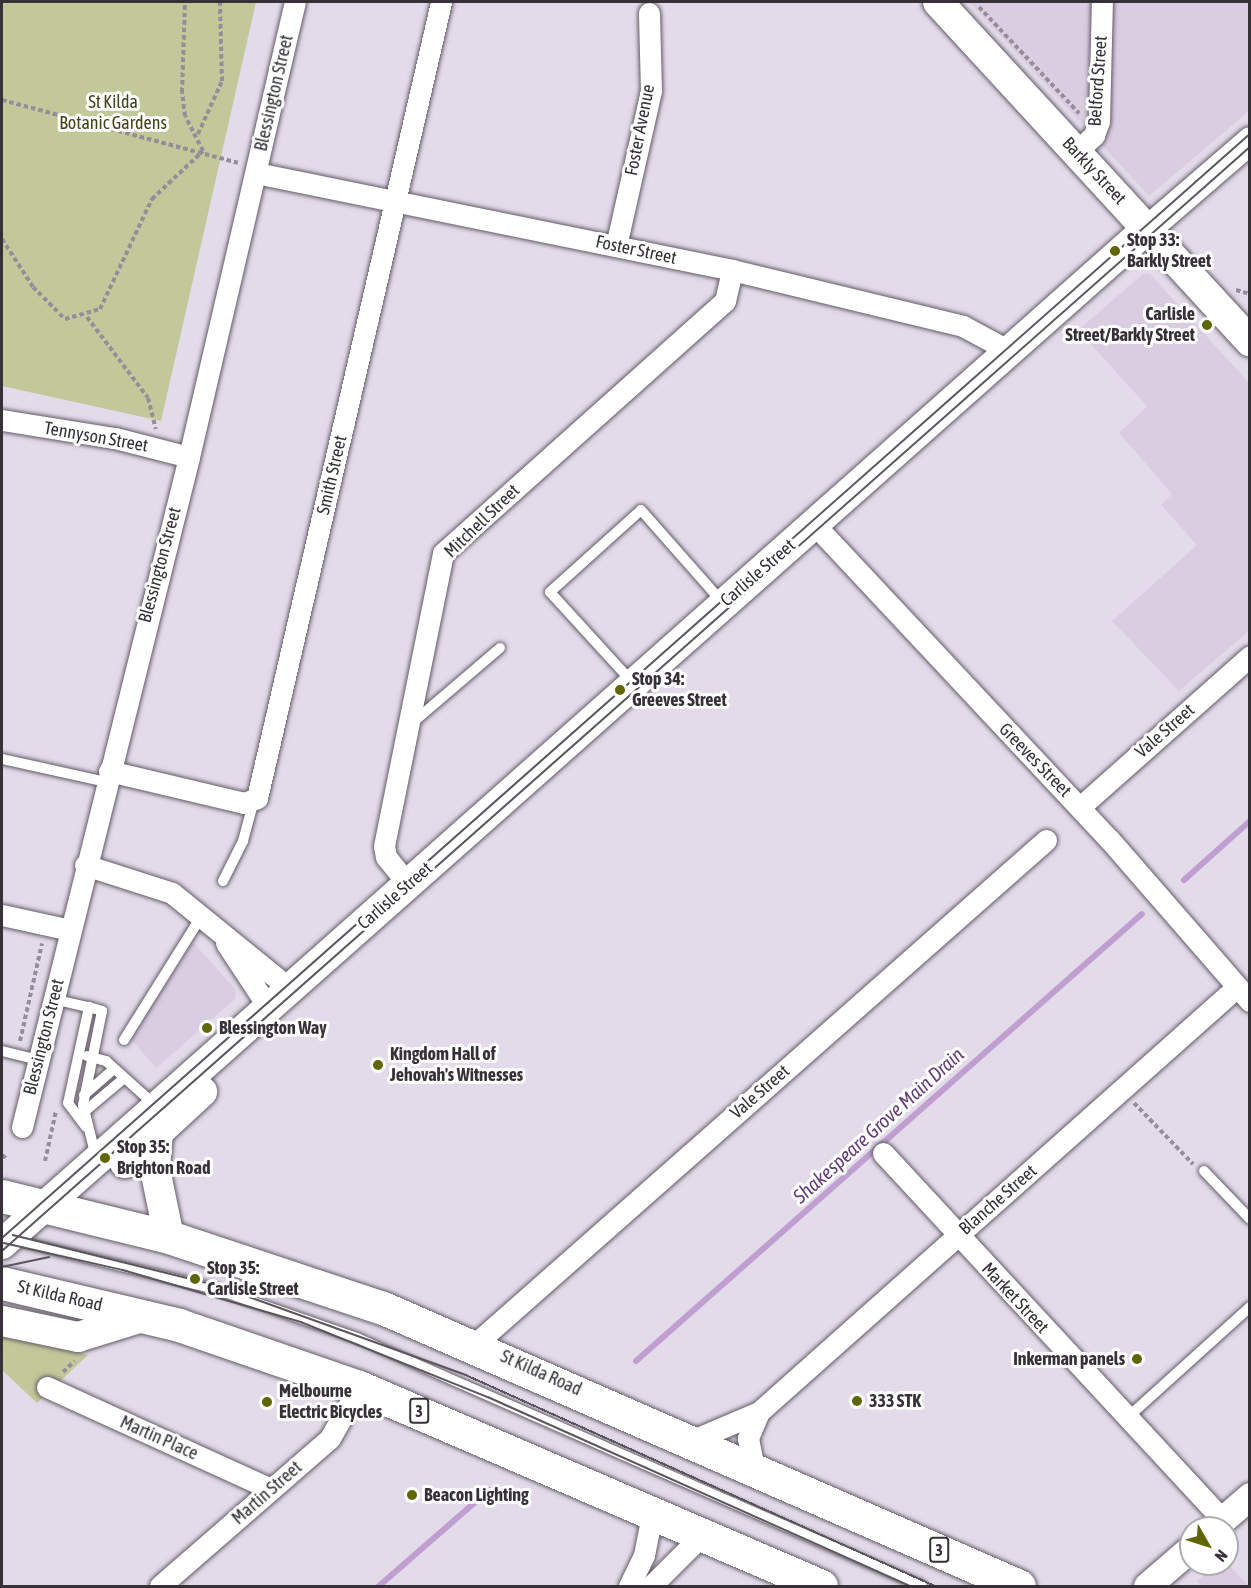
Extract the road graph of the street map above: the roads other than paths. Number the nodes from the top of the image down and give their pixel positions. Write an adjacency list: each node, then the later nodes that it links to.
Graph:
1 (295, 2): 8 (street, Blessington Street)
2 (441, 2): 9 (street, Smith Street)
3 (939, 2): 7 (main road, Barkly Street)
4 (1102, 2): 7 (street, Belford Street)
5 (649, 13): 11 (street, Foster Avenue)
6 (1250, 140): 10 (street, Carlisle Street)
7 (1086, 142): 10 (main road, Barkly Street)
8 (256, 173): 9 (street, Foster Street); 16 (street, Blessington Street)
9 (396, 200): 11 (street, Foster Street); 25 (street, Smith Street)
10 (1147, 229): 13 (main road, Barkly Street); 14 (main road, Carlisle Street)
11 (616, 246): 12 (street, Foster Street)
12 (732, 270): 14 (street, Foster Street); 22 (street, Mitchell Street)
13 (1250, 341)
14 (1009, 351): 17 (main road, Carlisle Street)
15 (2, 420): 16 (street, Tennyson Street)
16 (189, 457): 24 (street, Blessington Street)
17 (814, 524): 18 (main road, Carlisle Street); 26 (street, Greeves Street)
18 (723, 604): 21 (main road, Carlisle Street); 21 (lane)
19 (500, 648): 22 (lane)
20 (1250, 656): 26 (street, Vale Street)
21 (633, 684): 30 (main road, Carlisle Street)
22 (410, 725): 30 (street, Mitchell Street)
23 (2, 759): 24 (lane)
24 (108, 777): 25 (street); 28 (street, Blessington Street)
25 (254, 800): 29 (lane)
26 (1080, 807): 34 (street, Greeves Street)
27 (1046, 840): 63 (street, Vale Street)
28 (85, 865): 31 (street); 33 (street, Blessington Street)
29 (223, 881)
30 (408, 884): 35 (main road, Carlisle Street)
31 (202, 914): 35 (street); 38 (lane)
32 (2, 915): 33 (street)
33 (70, 930): 36 (street, Blessington Street)
34 (1243, 994): 56 (street, Blanche Street)
35 (279, 998): 47 (main road, Carlisle Street)
36 (53, 999): 37 (lane); 42 (street, Blessington Street)
37 (88, 1007): 40 (lane); 41 (lane)
38 (124, 1040)
39 (2, 1051): 42 (lane)
40 (77, 1054): 41 (lane); 48 (lane)
41 (92, 1057): 43 (lane); 45 (lane)
42 (39, 1060): 49 (street, Blessington Street)
43 (113, 1070): 44 (lane); 45 (lane)
44 (122, 1080): 46 (lane); 47 (lane)
45 (84, 1095): 46 (lane)
46 (84, 1112): 48 (lane)
47 (157, 1119): 51 (main road, Carlisle Street); 54 (main road, Carlisle Street); 57 (main road)
48 (86, 1127): 51 (lane)
49 (22, 1128)
50 (883, 1153): 56 (street, Market Street)
51 (97, 1160): 54 (main road, Carlisle Street)
52 (1204, 1171): 55 (lane)
53 (2, 1196): 54 (highway, 3)
54 (55, 1208): 57 (highway, St Kilda Road / 3); 58 (main road, Carlisle Street)
55 (1250, 1219)
56 (957, 1236): 66 (street, Blanche Street); 67 (street, Market Street)
57 (169, 1237): 63 (highway, St Kilda Road / 3)
58 (6, 1243): 81 (lane)
59 (2, 1283): 61 (highway, St Kilda Road / 3)
60 (1250, 1307): 67 (lane)
61 (146, 1316): 62 (main road); 65 (highway, St Kilda Road / 3)
62 (2, 1321)
63 (474, 1345): 68 (highway, St Kilda Road / 3)
64 (47, 1387): 70 (street, Martin Place)
65 (359, 1387): 70 (street, Martin Street); 72 (highway, St Kilda Road / 3)
66 (759, 1413): 68 (street, Blanche Street); 69 (street, Blanche Street)
67 (1127, 1418): 73 (street, Market Street)
68 (691, 1441): 69 (highway, St Kilda Road / 3)
69 (754, 1469): 82 (highway, St Kilda Road / 3)
70 (271, 1489): 77 (street, Martin Street)
71 (1250, 1496): 74 (street)
72 (653, 1510): 75 (highway, St Kilda Road / 3); 78 (street)
73 (1211, 1516)
74 (1227, 1516)
75 (704, 1533): 79 (street); 80 (highway, St Kilda Road / 3)
76 (1179, 1559): 83 (street)
77 (160, 1587)
78 (629, 1587)
79 (651, 1587)
80 (821, 1587)
81 (922, 1587)
82 (1019, 1587)
83 (1147, 1587)

